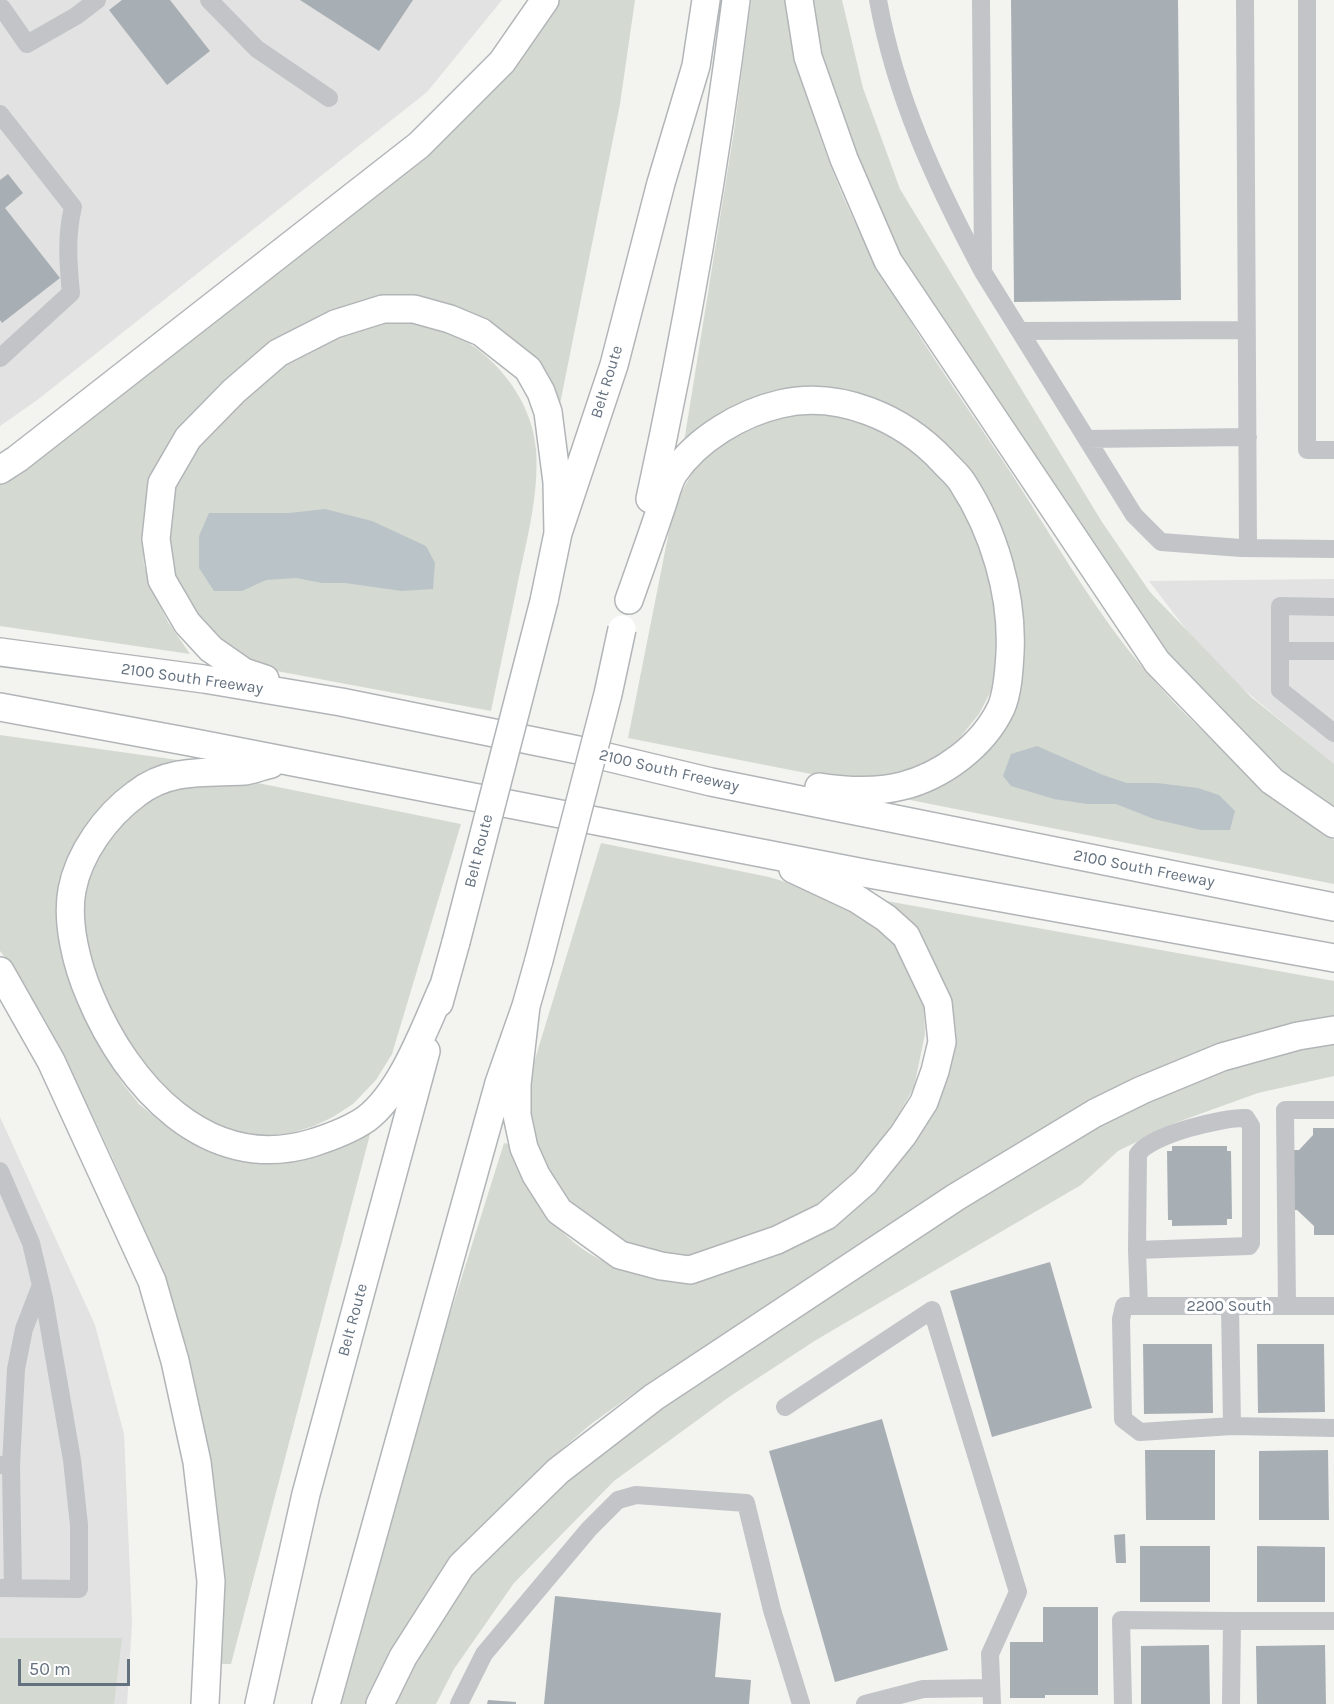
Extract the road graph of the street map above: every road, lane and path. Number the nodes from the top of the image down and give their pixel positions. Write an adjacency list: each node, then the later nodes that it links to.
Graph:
1 (97, 0): 11 (street)
2 (209, 0): 12 (street)
3 (545, 0): 21 (highway)
4 (706, 0): 22 (highway, Belt Route)
5 (736, 0): 25 (highway)
6 (799, 0): 35 (highway)
7 (878, 0): 14 (street)
8 (981, 0): 14 (street)
9 (1245, 0): 15 (street)
10 (1307, 0): 20 (street)
11 (4, 6)
12 (329, 98)
13 (0, 114): 17 (street)
14 (983, 272): 16 (street)
15 (1247, 330): 16 (street); 18 (street)
16 (1020, 331): 19 (street)
17 (1, 356)
18 (1248, 437): 19 (street); 23 (street)
19 (1087, 439): 23 (street)
20 (1334, 450)
21 (0, 470)
22 (558, 533): 30 (highway); 40 (highway, Belt Route, bridge)
23 (1248, 548): 24 (street)
24 (1334, 549)
25 (629, 600): 33 (highway); 41 (highway, bridge)
26 (1334, 607): 27 (street)
27 (1280, 651): 28 (street); 32 (street)
28 (1334, 651)
29 (0, 652): 30 (highway, 2100 South Freeway)
30 (341, 702): 33 (highway, 2100 South Freeway)
31 (0, 707): 34 (highway)
32 (1334, 733)
33 (578, 750): 37 (highway, 2100 South Freeway)
34 (284, 761): 36 (highway); 40 (highway)
35 (1334, 824)
36 (752, 850): 38 (highway); 41 (highway)
37 (1334, 907)
38 (1334, 958)
39 (0, 970): 59 (highway)
40 (443, 987): 60 (highway, Belt Route)
41 (526, 1006): 61 (highway)
42 (1334, 1030): 62 (highway)
43 (1334, 1110): 49 (street)
44 (0, 1171): 46 (street)
45 (1137, 1250): 45 (street); 47 (street)
46 (41, 1285): 54 (street); 55 (street)
47 (1132, 1306): 48 (street, 2200 South); 52 (street)
48 (1230, 1306): 49 (street, 2200 South); 52 (street)
49 (1287, 1306): 50 (street, 2200 South)
50 (1334, 1306)
51 (785, 1407): 58 (street)
52 (1232, 1426): 53 (street)
53 (1334, 1428)
54 (6, 1465): 55 (street)
55 (6, 1588)
56 (1232, 1621): 57 (street); 66 (street); 67 (street)
57 (1334, 1622)
58 (991, 1696): 65 (street)
59 (205, 1704)
60 (259, 1704)
61 (326, 1704)
62 (380, 1704)
63 (459, 1704): 64 (street)
64 (801, 1704)
65 (865, 1704)
66 (1123, 1704)
67 (1231, 1704)

